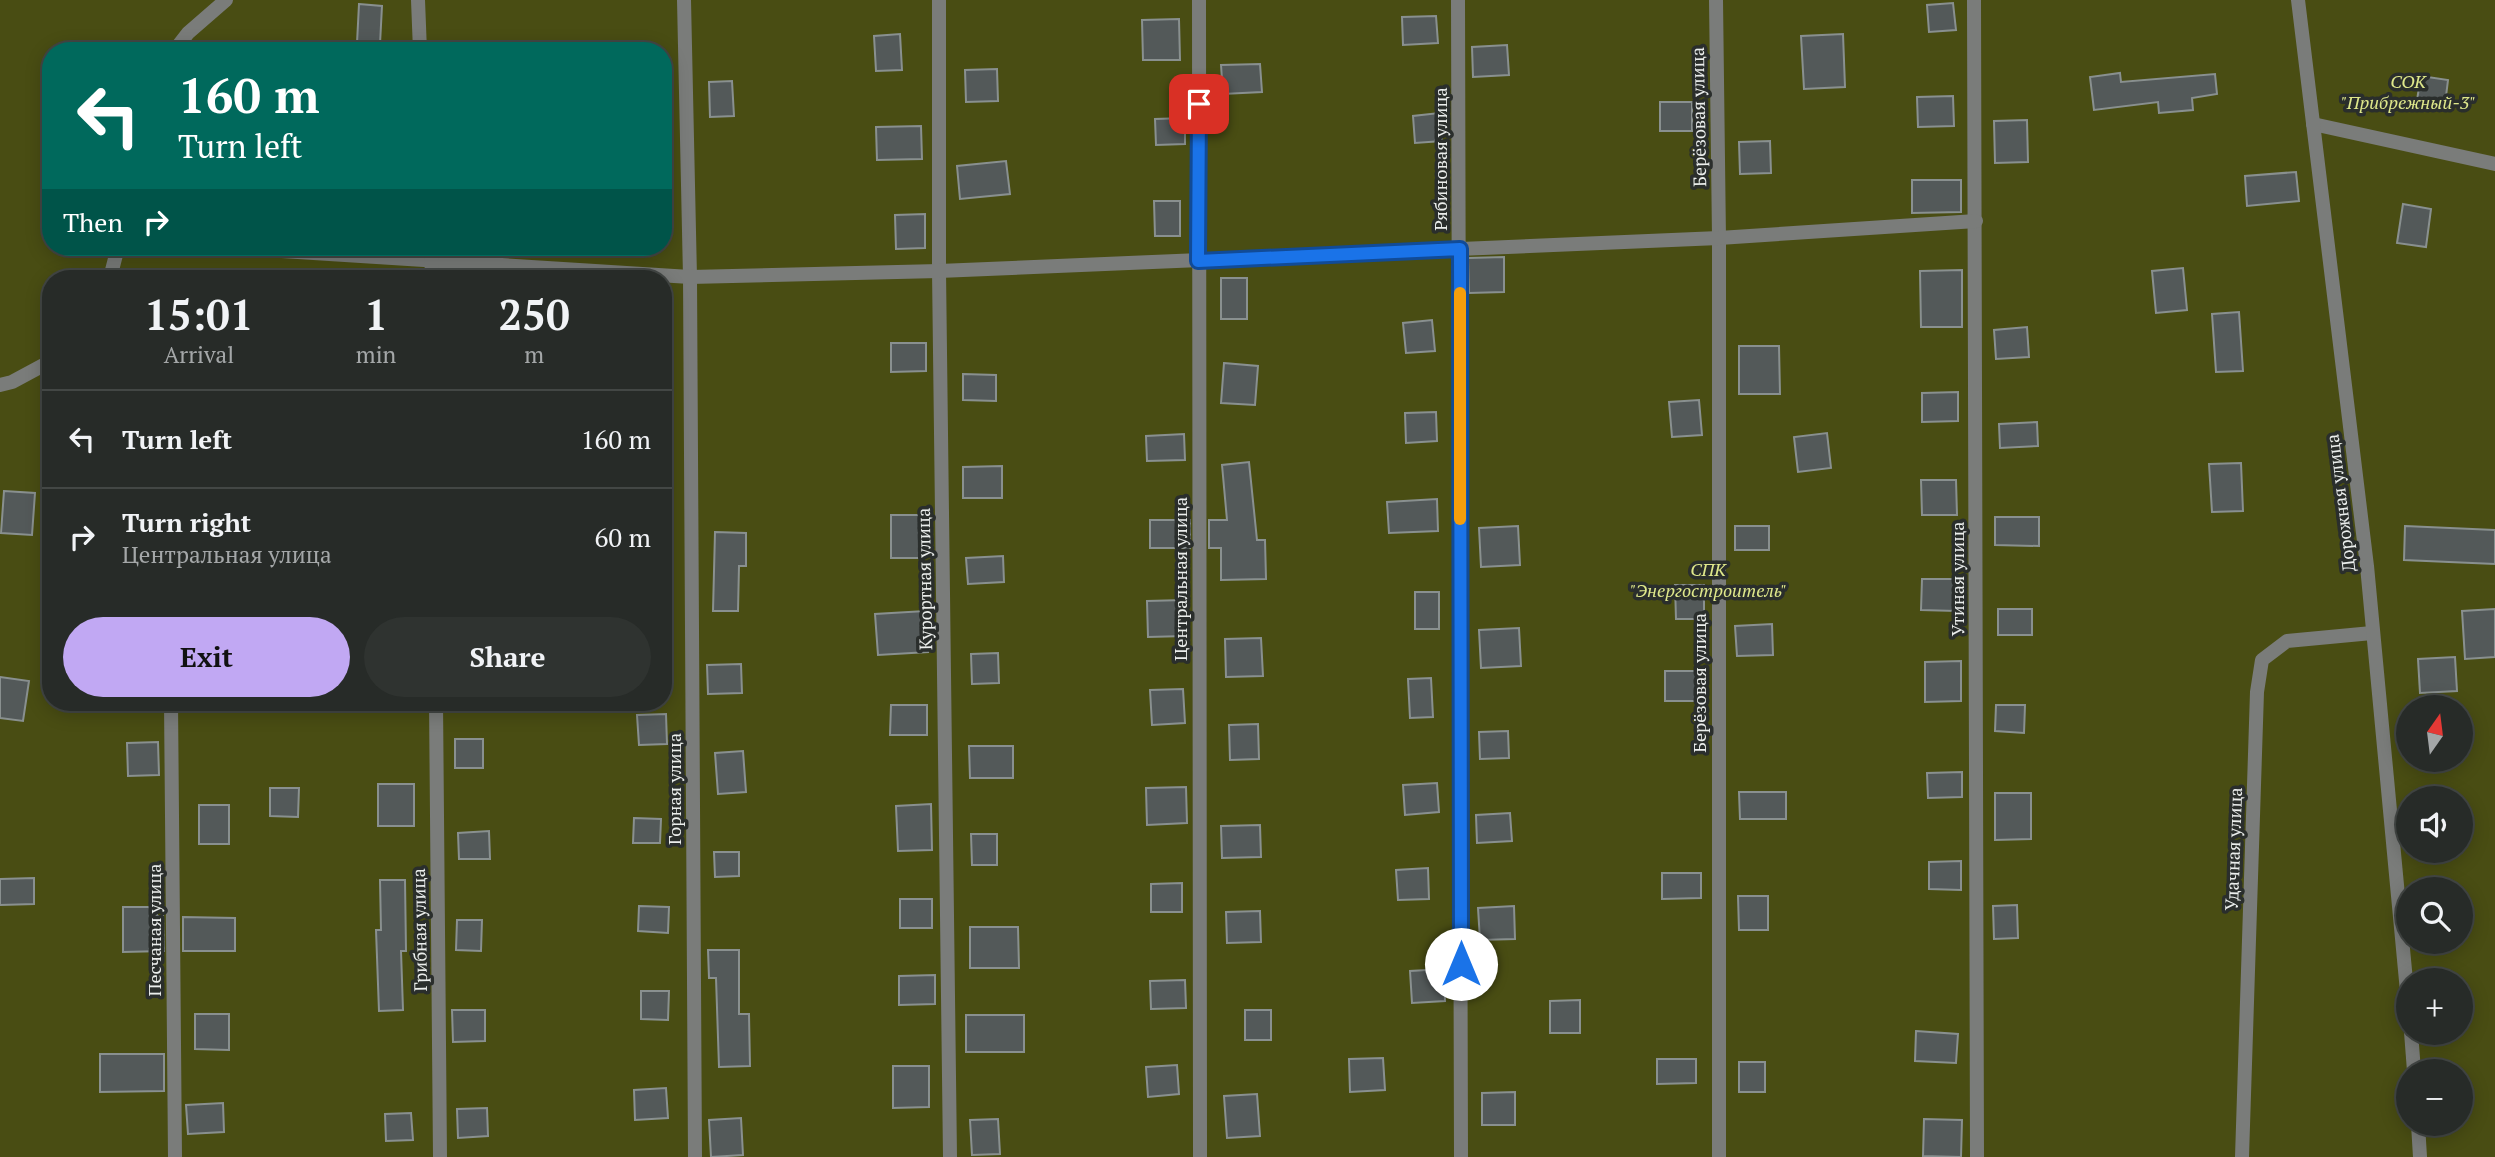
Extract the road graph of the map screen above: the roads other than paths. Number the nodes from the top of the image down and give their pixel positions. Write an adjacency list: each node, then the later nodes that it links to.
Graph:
1 (226, 0): 10 (street)
2 (418, 0): 11 (street)
3 (684, 0): 22 (street, Горная улица)
4 (939, 0): 20 (street, Курортная улица)
5 (1199, 0): 18 (street, Центральная улица)
6 (1458, 0): 16 (street, Рябиновая улица)
7 (1716, 0): 15 (street, Берёзовая улица)
8 (1974, 0): 14 (street, Утиная улица)
9 (2298, 0): 12 (street, Дорожная улица)
10 (181, 42)
11 (420, 42)
12 (2313, 124): 13 (street); 25 (street, Дорожная улица)
13 (2495, 164)
14 (1976, 221): 15 (street); 37 (street, Утиная улица)
15 (1719, 238): 16 (street); 36 (street, Берёзовая улица)
16 (1460, 249): 18 (street); 35 (street, Рябиновая улица)
17 (454, 256): 19 (street)
18 (1198, 261): 20 (street); 34 (street, Центральная улица)
19 (611, 270)
20 (939, 271): 22 (street); 33 (street, Курортная улица)
21 (672, 275): 22 (street)
22 (690, 277): 32 (street, Горная улица)
23 (42, 366): 24 (street)
24 (0, 385)
25 (2372, 633): 28 (street, Дорожная улица); 38 (street, Удачная улица)
26 (172, 711): 30 (street, Песчаная улица)
27 (436, 711): 31 (street, Грибная улица)
28 (2405, 968)
29 (2419, 1136): 39 (street)
30 (175, 1157)
31 (440, 1157)
32 (695, 1157)
33 (950, 1157)
34 (1200, 1157)
35 (1461, 1157)
36 (1719, 1157)
37 (1977, 1157)
38 (2242, 1157)
39 (2420, 1157)

